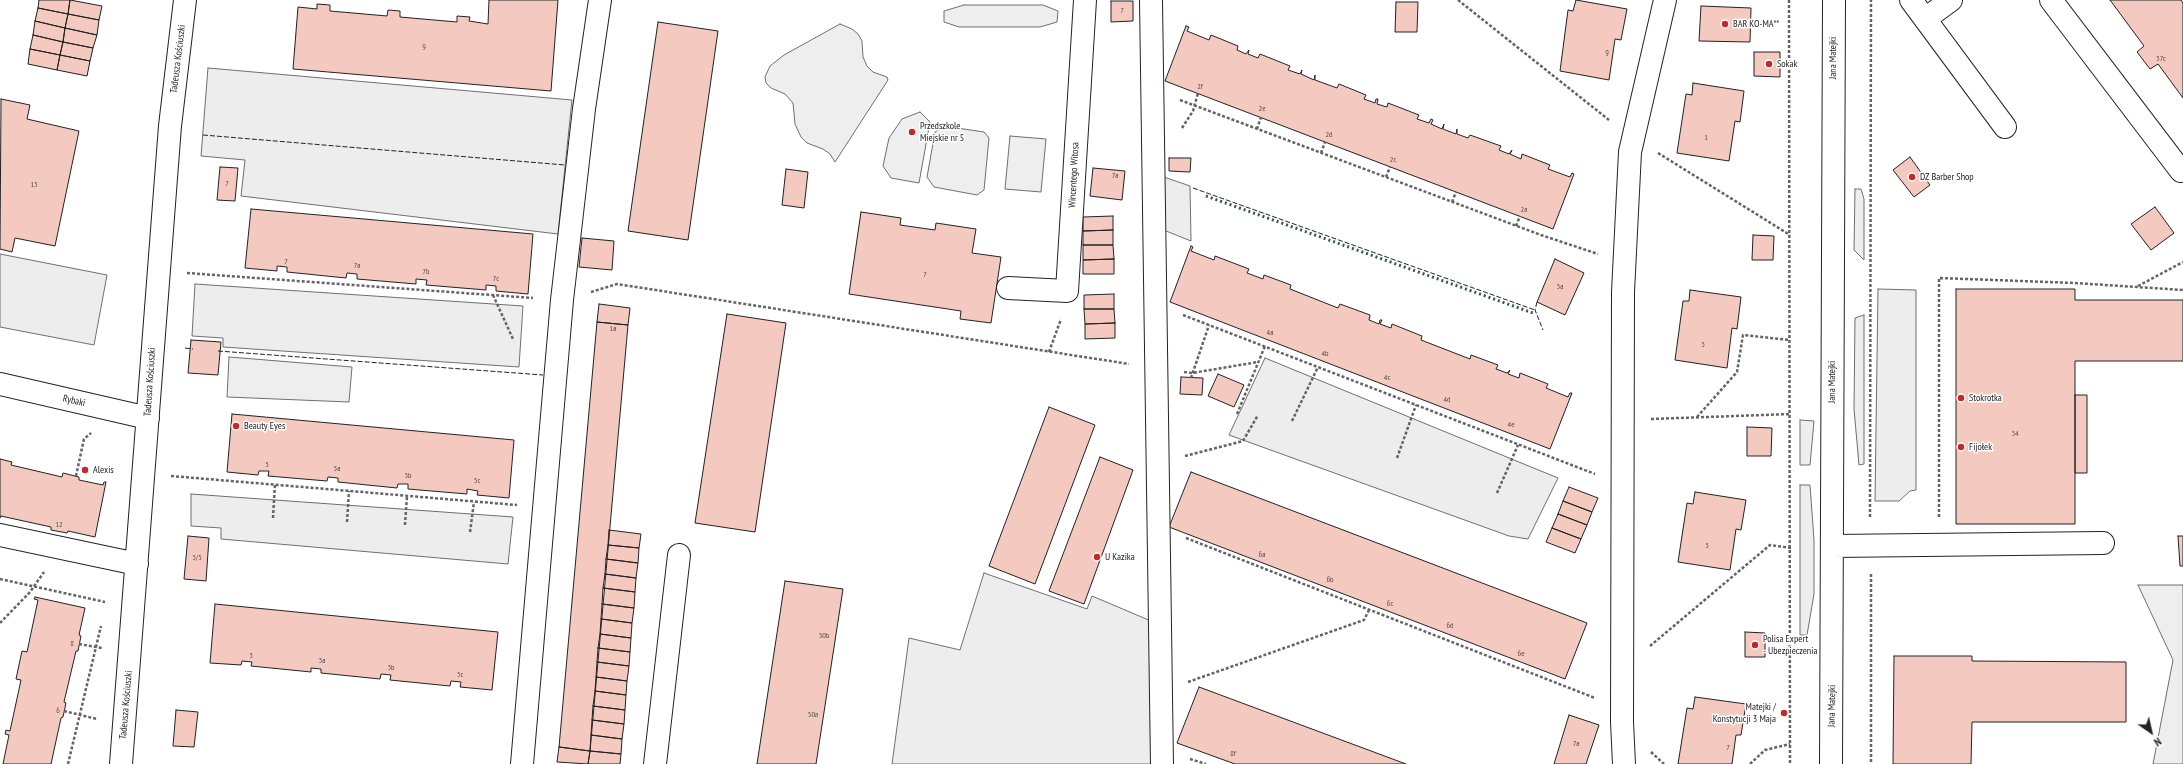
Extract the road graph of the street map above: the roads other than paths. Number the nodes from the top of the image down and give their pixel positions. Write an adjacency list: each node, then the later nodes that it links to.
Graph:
1 (185, 0): 15 (street, Tadeusza Kościuszki)
2 (600, 0): 22 (street)
3 (1085, 0): 13 (street, Wincentego Witosa)
4 (1151, 0): 24 (street)
5 (1665, 0): 25 (street)
6 (1834, 0): 18 (street, Jana Matejki)
7 (1911, 0): 10 (street)
8 (1952, 0): 10 (street)
9 (2051, 0): 12 (street)
10 (1925, 19): 11 (street)
11 (2005, 127)
12 (2181, 171)
13 (1008, 288)
14 (0, 384): 15 (street, Rybaki)
15 (148, 418): 20 (street, Tadeusza Kościuszki)
16 (0, 534): 20 (street)
17 (2103, 543): 18 (street)
18 (1833, 546): 26 (street, Jana Matejki)
19 (678, 555): 23 (street)
20 (127, 561): 21 (street, Tadeusza Kościuszki)
21 (121, 764)
22 (522, 764)
23 (655, 764)
24 (1162, 764)
25 (1624, 764)
26 (1831, 764)

